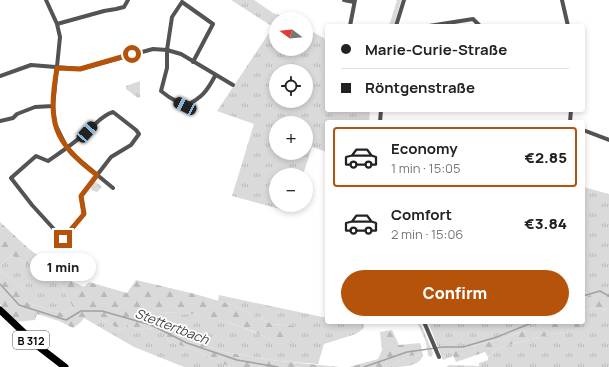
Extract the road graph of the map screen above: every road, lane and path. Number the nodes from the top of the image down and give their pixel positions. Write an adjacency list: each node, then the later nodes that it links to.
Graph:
1 (46, 0): 7 (street)
2 (128, 0): 7 (street)
3 (344, 0): 6 (street)
4 (404, 0): 9 (street)
5 (562, 0): 12 (street)
6 (354, 1): 8 (street)
7 (57, 24): 15 (street)
8 (350, 24)
9 (397, 24)
10 (442, 24): 11 (street)
11 (478, 24)
12 (568, 24)
13 (167, 50): 14 (street); 14 (street); 15 (street); 17 (street)
14 (193, 62): 17 (street)
15 (57, 68): 16 (street); 19 (street)
16 (0, 76)
17 (215, 76): 18 (street)
18 (233, 85)
19 (52, 106): 20 (street); 23 (street)
20 (0, 121)
21 (585, 131): 22 (street)
22 (609, 140)
23 (67, 147): 24 (street); 24 (street); 24 (street)
24 (97, 175): 25 (street)
25 (113, 188)
26 (0, 310): 29 (highway, B 312)
27 (425, 324): 28 (street)
28 (439, 357)
29 (65, 367)

